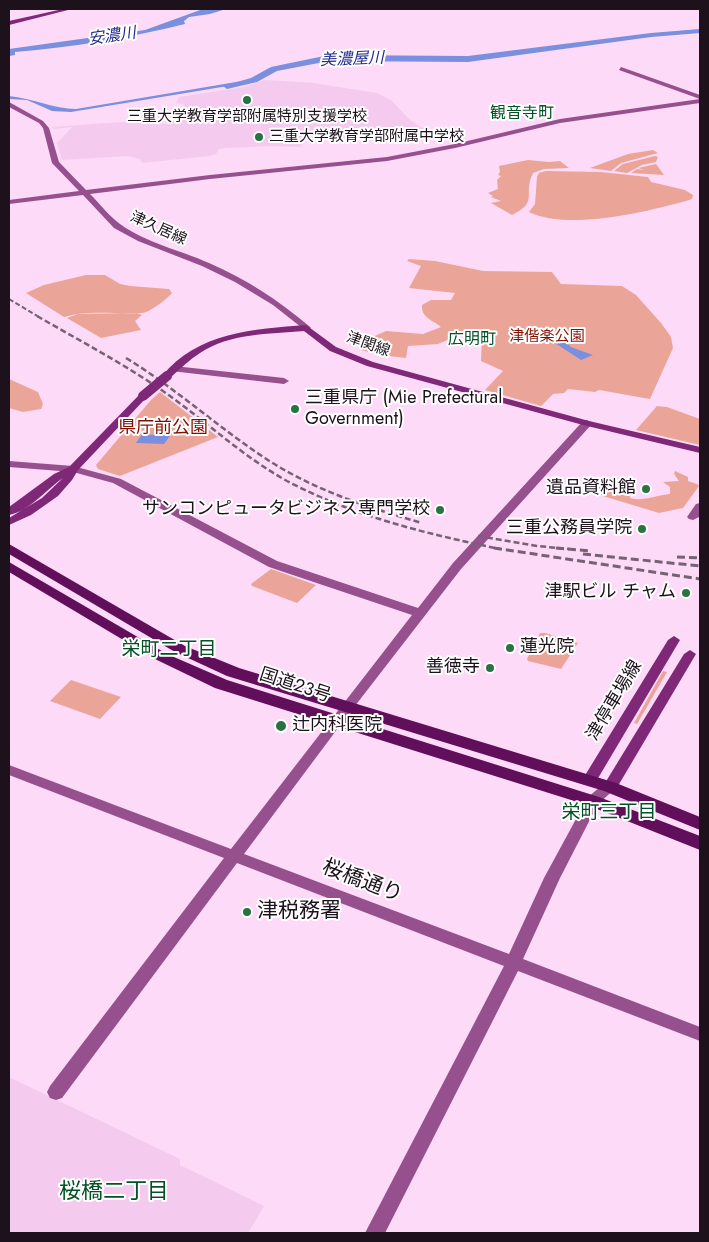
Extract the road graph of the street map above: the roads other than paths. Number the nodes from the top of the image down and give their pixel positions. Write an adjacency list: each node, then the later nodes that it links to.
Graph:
1 (60, 9): 3 (main road)
2 (69, 9): 3 (main road)
3 (9, 22)
4 (621, 69): 5 (street)
5 (700, 97)
6 (700, 101): 8 (street)
7 (9, 104): 8 (street, 津久居線)
8 (84, 193): 9 (street); 10 (street, 津久居線)
9 (9, 202)
10 (306, 328): 11 (main road); 13 (main road, 津関線)
11 (170, 373): 12 (street); 16 (main road, bridge)
12 (284, 381)
13 (587, 422): 14 (main road, 津関線); 23 (street)
14 (700, 450)
15 (9, 464): 16 (street)
16 (73, 469): 18 (main road); 20 (main road); 23 (street)
17 (700, 506): 19 (street)
18 (9, 512)
19 (693, 518)
20 (9, 522)
21 (9, 548): 26 (highway, 国道23号)
22 (9, 566): 27 (highway, 国道23号)
23 (420, 613): 26 (street)
24 (674, 640): 29 (main road, 津停車場線)
25 (690, 654): 30 (main road)
26 (347, 707): 27 (street); 29 (highway, 国道23号)
27 (336, 720): 31 (highway, 国道23号); 34 (street)
28 (9, 770): 34 (street, 桜橋通り)
29 (589, 782): 30 (highway, 国道23号)
30 (610, 787): 31 (street); 32 (highway, 国道23号)
31 (593, 801): 33 (highway, 国道23号); 35 (street)
32 (700, 824)
33 (700, 843)
34 (234, 856): 35 (street, 桜橋通り); 37 (street)
35 (513, 964): 36 (street, 桜橋通り); 38 (street)
36 (700, 1034)
37 (56, 1092)
38 (375, 1233)

